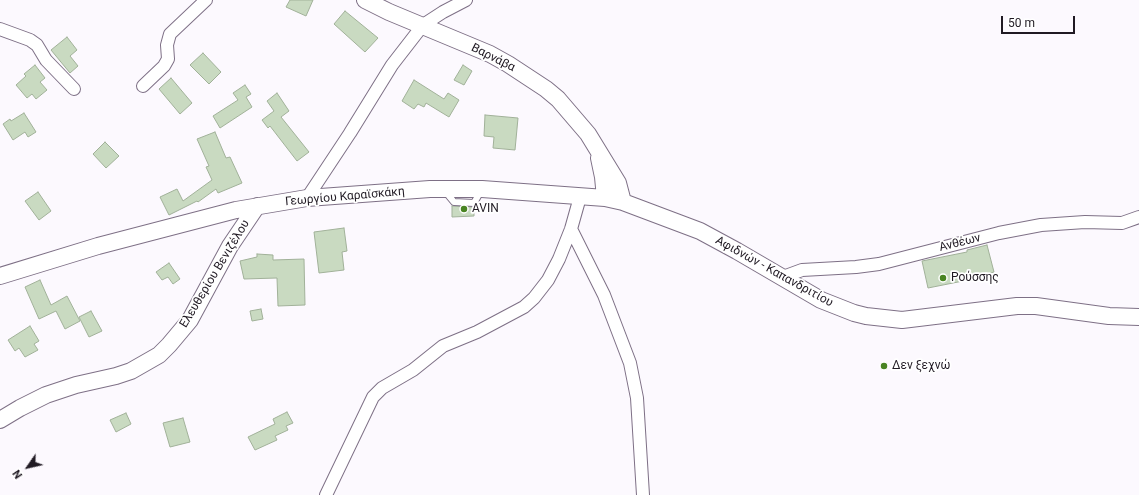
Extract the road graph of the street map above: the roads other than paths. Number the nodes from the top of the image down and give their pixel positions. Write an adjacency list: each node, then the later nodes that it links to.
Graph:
1 (206, 0): 6 (street)
2 (365, 0): 4 (main road, Βαρνάβα)
3 (466, 0): 4 (street)
4 (423, 26): 8 (main road, Βαρνάβα); 12 (street)
5 (0, 29): 7 (street)
6 (143, 86)
7 (74, 89)
8 (596, 149): 13 (main road, Βαρνάβα); 14 (main road, Βαρνάβα)
9 (449, 196): 10 (lane)
10 (478, 196)
11 (580, 197): 12 (main road, Γεωργίου Καραϊσκάκη); 13 (main road, Αφιδνών - Καπανδριτίου); 17 (street)
12 (307, 198): 15 (main road, Γεωργίου Καραϊσκάκη)
13 (605, 198): 14 (main road, Αφιδνών - Καπανδριτίου)
14 (623, 202): 19 (main road, Αφιδνών - Καπανδριτίου)
15 (258, 206): 18 (main road, Γεωργίου Καραϊσκάκη); 21 (main road, Ελευθερίου Βενιζέλου)
16 (1139, 216): 19 (street, Ανθέων)
17 (571, 229): 22 (street); 23 (street)
18 (0, 276)
19 (783, 277): 20 (main road, Αφιδνών - Καπανδριτίου)
20 (1139, 317)
21 (0, 420)
22 (326, 495)
23 (643, 495)

